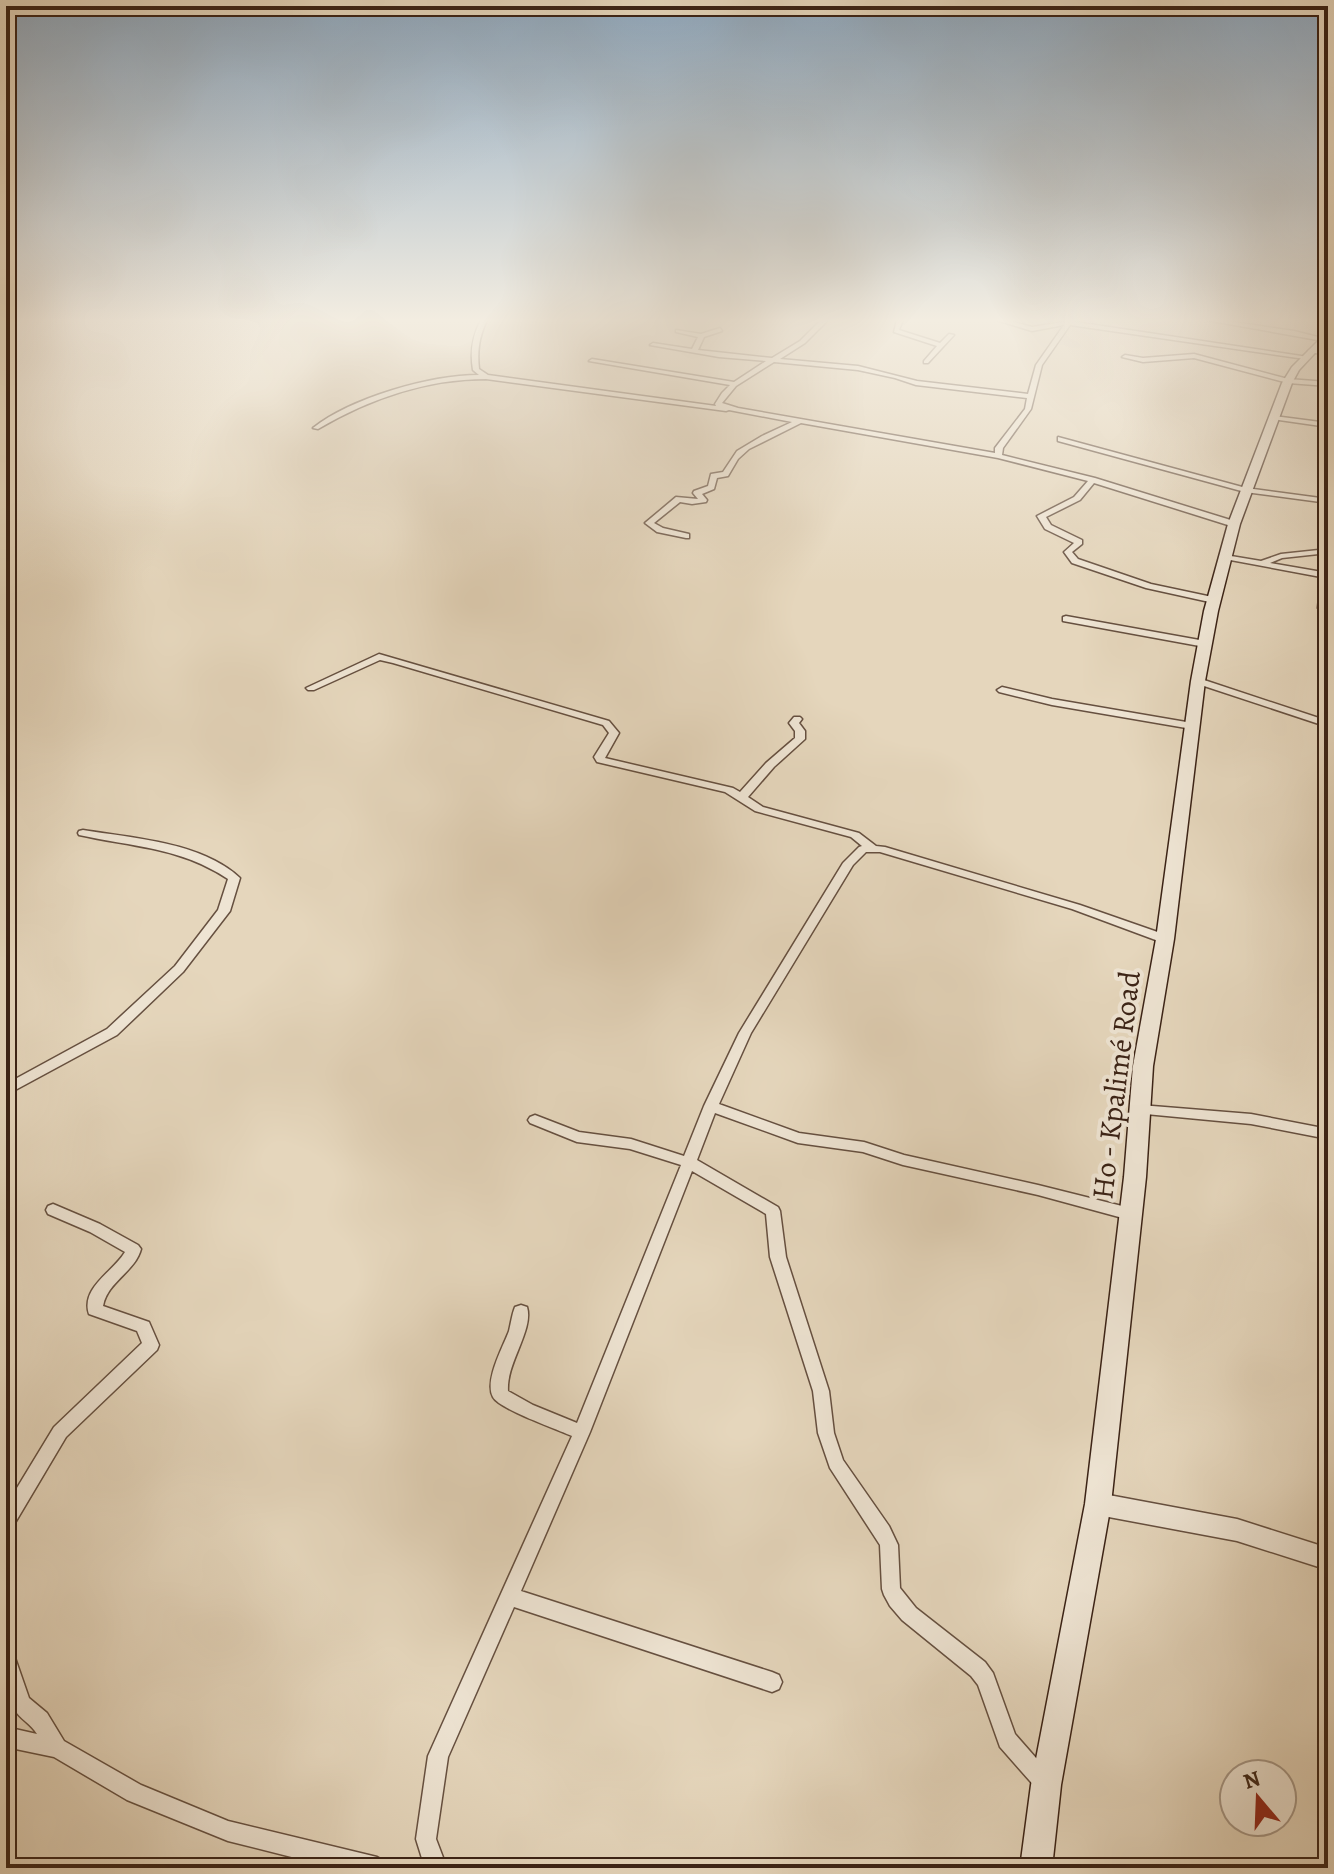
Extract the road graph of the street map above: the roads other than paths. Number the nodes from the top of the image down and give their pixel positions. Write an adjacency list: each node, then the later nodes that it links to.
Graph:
1 (360, 407): 10 (street)
2 (718, 407): 6 (street)
3 (729, 407): 6 (street)
4 (1028, 407): 12 (street)
5 (1278, 407): 7 (main road, Ho - Kpalimé Road)
6 (737, 410): 8 (street)
7 (1274, 418): 9 (street); 14 (main road, Ho - Kpalimé Road)
8 (801, 421): 12 (street); 17 (street)
9 (1328, 425)
10 (316, 428)
11 (1061, 439): 14 (street)
12 (998, 456): 13 (street)
13 (1092, 480): 16 (street); 22 (street)
14 (1245, 490): 15 (street); 16 (main road, Ho - Kpalimé Road)
15 (1328, 501)
16 (1234, 524): 19 (main road, Ho - Kpalimé Road)
17 (686, 536)
18 (1328, 551): 20 (street)
19 (1225, 557): 20 (street); 22 (main road, Ho - Kpalimé Road)
20 (1265, 562): 21 (street)
21 (1326, 576): 23 (street)
22 (1214, 600): 25 (main road, Ho - Kpalimé Road)
23 (1328, 613)
24 (1066, 619): 25 (street)
25 (1205, 644): 26 (main road, Ho - Kpalimé Road)
26 (1198, 681): 30 (street); 31 (main road, Ho - Kpalimé Road)
27 (311, 688): 32 (street)
28 (1002, 690): 31 (street)
29 (797, 719): 32 (street)
30 (1328, 724)
31 (1192, 726): 35 (main road, Ho - Kpalimé Road)
32 (742, 797): 34 (street)
33 (83, 833): 36 (street)
34 (872, 848): 35 (street); 37 (street)
35 (1165, 939): 38 (main road, Ho - Kpalimé Road)
36 (6, 1090)
37 (711, 1106): 41 (street); 43 (street)
38 (1140, 1110): 40 (street); 43 (main road, Ho - Kpalimé Road)
39 (535, 1120): 41 (street)
40 (1328, 1134)
41 (688, 1162): 45 (street); 54 (street)
42 (53, 1210): 47 (street)
43 (1130, 1214): 46 (main road, Ho - Kpalimé Road)
44 (521, 1311): 45 (street)
45 (582, 1432): 49 (street)
46 (1098, 1504): 48 (street); 54 (main road, Ho - Kpalimé Road)
47 (6, 1522)
48 (1328, 1559)
49 (508, 1596): 51 (street); 56 (street)
50 (6, 1659): 53 (street)
51 (772, 1682)
52 (6, 1737): 53 (street)
53 (57, 1748): 55 (street)
54 (1046, 1785): 57 (main road, Ho - Kpalimé Road)
55 (377, 1868)
56 (436, 1868)
57 (1036, 1868)

